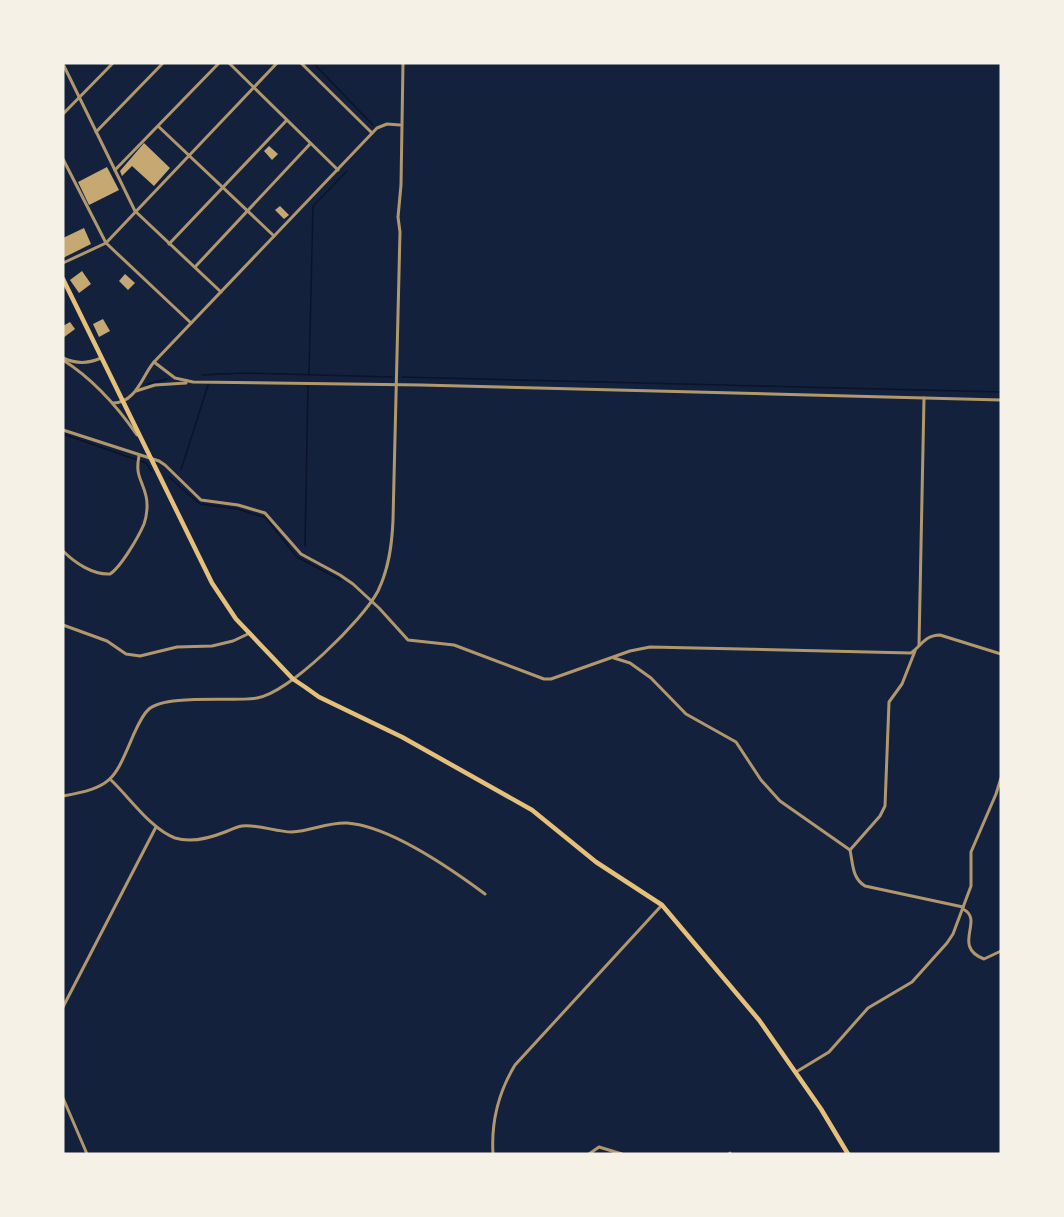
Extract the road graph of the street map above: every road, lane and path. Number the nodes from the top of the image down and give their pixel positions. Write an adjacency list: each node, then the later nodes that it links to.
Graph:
1 (113, 63): 10 (street)
2 (163, 63): 15 (street)
3 (219, 63): 14 (street)
4 (228, 63): 9 (street)
5 (277, 63): 9 (street)
6 (301, 63): 16 (street)
7 (403, 63): 13 (street)
8 (63, 64): 10 (street)
9 (255, 88): 12 (street); 18 (street)
10 (80, 97): 11 (street); 15 (street)
11 (63, 114)
12 (286, 121): 17 (street); 22 (street)
13 (401, 125): 16 (street); 37 (street)
14 (159, 127): 18 (street); 20 (street)
15 (96, 132): 20 (street)
16 (372, 133): 21 (street)
17 (310, 144): 21 (street); 23 (street)
18 (189, 155): 22 (street); 24 (street)
19 (63, 159): 26 (street)
20 (115, 170): 24 (street)
21 (338, 170): 25 (street)
22 (223, 187): 23 (street); 27 (street)
23 (247, 210): 25 (street); 29 (street)
24 (135, 211): 26 (street); 27 (street)
25 (274, 236): 31 (street)
26 (106, 243): 28 (street); 32 (street)
27 (169, 244): 29 (street)
28 (63, 263)
29 (195, 267): 31 (street)
30 (63, 279): 33 (main road)
31 (221, 292): 32 (street)
32 (191, 323): 35 (street)
33 (102, 357): 34 (street); 40 (main road)
34 (63, 359): 42 (street)
35 (154, 362): 36 (street); 38 (street)
36 (193, 382): 37 (street); 38 (street)
37 (397, 385): 39 (street); 48 (street)
38 (136, 391): 40 (street)
39 (924, 398): 41 (street); 51 (street)
40 (123, 400): 42 (street); 44 (main road)
41 (1001, 400)
42 (113, 403): 44 (street)
43 (63, 430): 45 (street)
44 (148, 451): 46 (main road)
45 (139, 456): 46 (street); 47 (street)
46 (152, 459): 48 (street); 50 (main road)
47 (63, 551)
48 (371, 601): 54 (street); 55 (street)
49 (63, 625): 50 (street)
50 (250, 633): 55 (main road)
51 (919, 645): 52 (street); 53 (street)
52 (916, 650): 54 (street); 60 (street)
53 (1001, 654)
54 (613, 658): 60 (street)
55 (294, 679): 57 (street); 62 (main road)
56 (1001, 778): 63 (street)
57 (111, 780): 58 (street); 59 (street)
58 (63, 796)
59 (156, 827): 61 (street); 65 (street)
60 (850, 850): 63 (street)
61 (485, 894)
62 (662, 905): 66 (main road); 69 (street)
63 (963, 908): 64 (street); 66 (street)
64 (1001, 951)
65 (63, 1007)
66 (796, 1072): 72 (main road)
67 (63, 1098): 68 (street)
68 (87, 1154)
69 (493, 1154)
70 (589, 1154): 71 (street)
71 (622, 1154)
72 (848, 1154)

